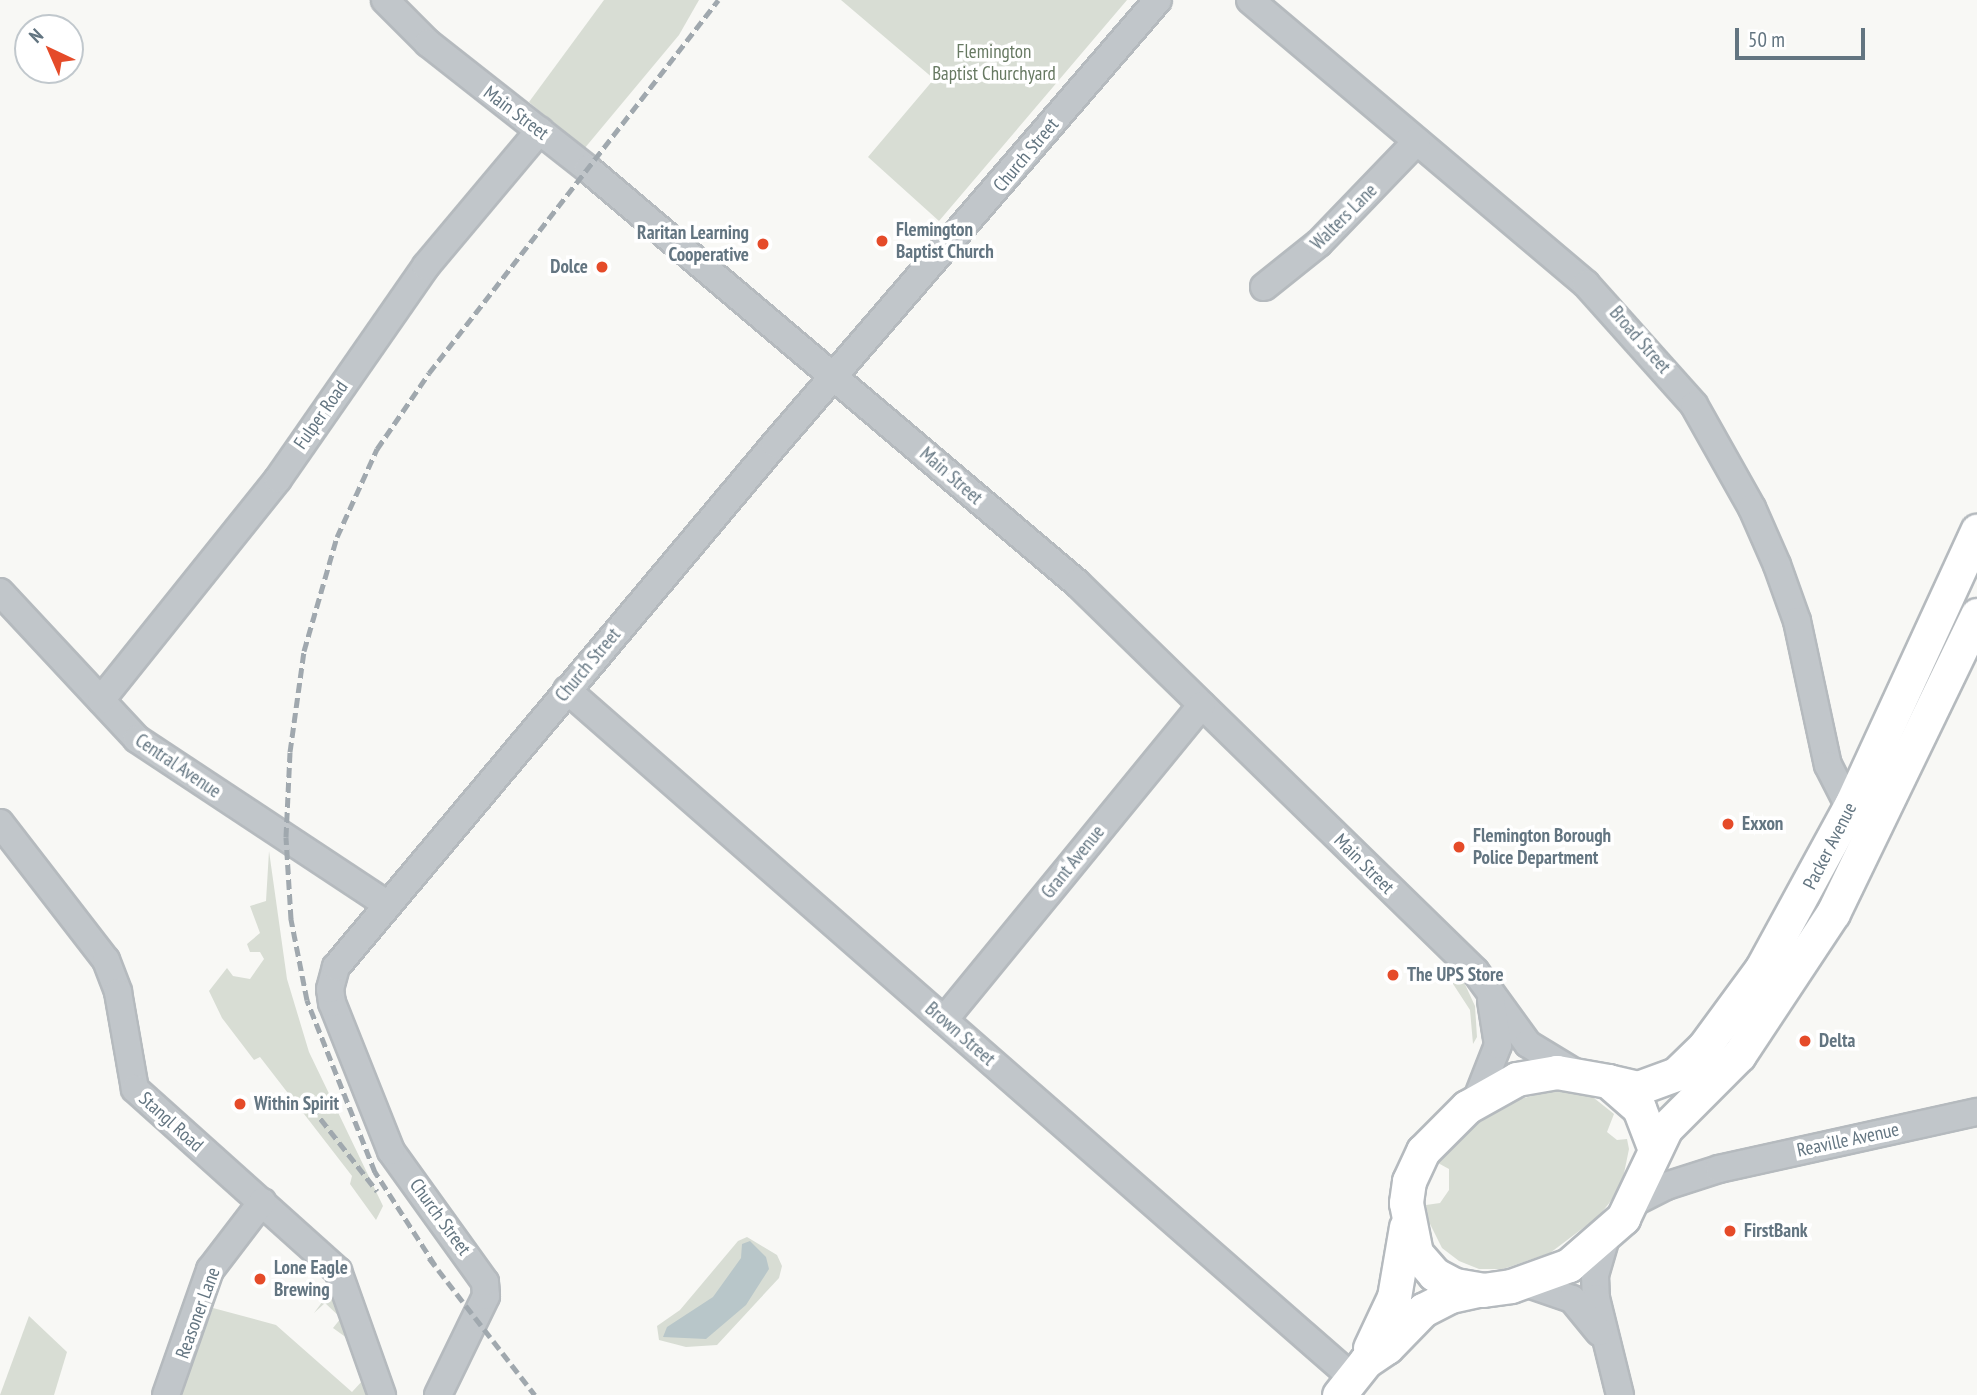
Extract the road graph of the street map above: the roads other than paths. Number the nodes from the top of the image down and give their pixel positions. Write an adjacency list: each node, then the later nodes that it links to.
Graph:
1 (385, 0): 4 (street, Main Street)
2 (1158, 0): 7 (street, Church Street)
3 (1250, 0): 5 (street, Broad Street)
4 (540, 130): 7 (street, Main Street); 12 (street, Fulper Road)
5 (1418, 141): 6 (street, Walters Lane); 14 (street, Broad Street)
6 (1264, 287)
7 (834, 375): 11 (street, Church Street); 13 (street, Main Street)
8 (1976, 537): 14 (main road, Packer Avenue)
9 (0, 592): 12 (street, Central Avenue)
10 (1977, 615): 17 (main road, Packer Avenue)
11 (567, 691): 16 (street, Church Street); 19 (street, Brown Street)
12 (101, 700): 16 (street, Central Avenue)
13 (1202, 705): 18 (street, Main Street); 19 (street, Grant Avenue)
14 (1851, 805): 17 (street); 21 (main road, Packer Avenue)
15 (0, 822): 26 (street, Stangl Road)
16 (386, 904): 36 (street, Church Street)
17 (1794, 978): 24 (main road, Packer Avenue)
18 (1487, 986): 20 (street, Main Street); 22 (street)
19 (944, 1020): 33 (street, Brown Street)
20 (1574, 1072): 21 (main road); 22 (main road)
21 (1608, 1081): 24 (main road)
22 (1476, 1101): 28 (main road)
23 (1977, 1112): 25 (street, Reaville Avenue)
24 (1653, 1149): 25 (street, Reaville Avenue); 27 (main road)
25 (1719, 1169): 27 (street, Reaville Avenue)
26 (262, 1202): 34 (street, Reasoner Lane); 35 (street, Stangl Road)
27 (1633, 1203): 29 (main road)
28 (1406, 1219): 31 (main road); 33 (main road)
29 (1607, 1234): 30 (main road); 32 (street)
30 (1525, 1283): 31 (main road); 32 (street)
31 (1483, 1290): 33 (main road)
32 (1606, 1344): 37 (street)
33 (1352, 1378)
34 (166, 1395)
35 (383, 1395)
36 (438, 1395)
37 (1620, 1395)

